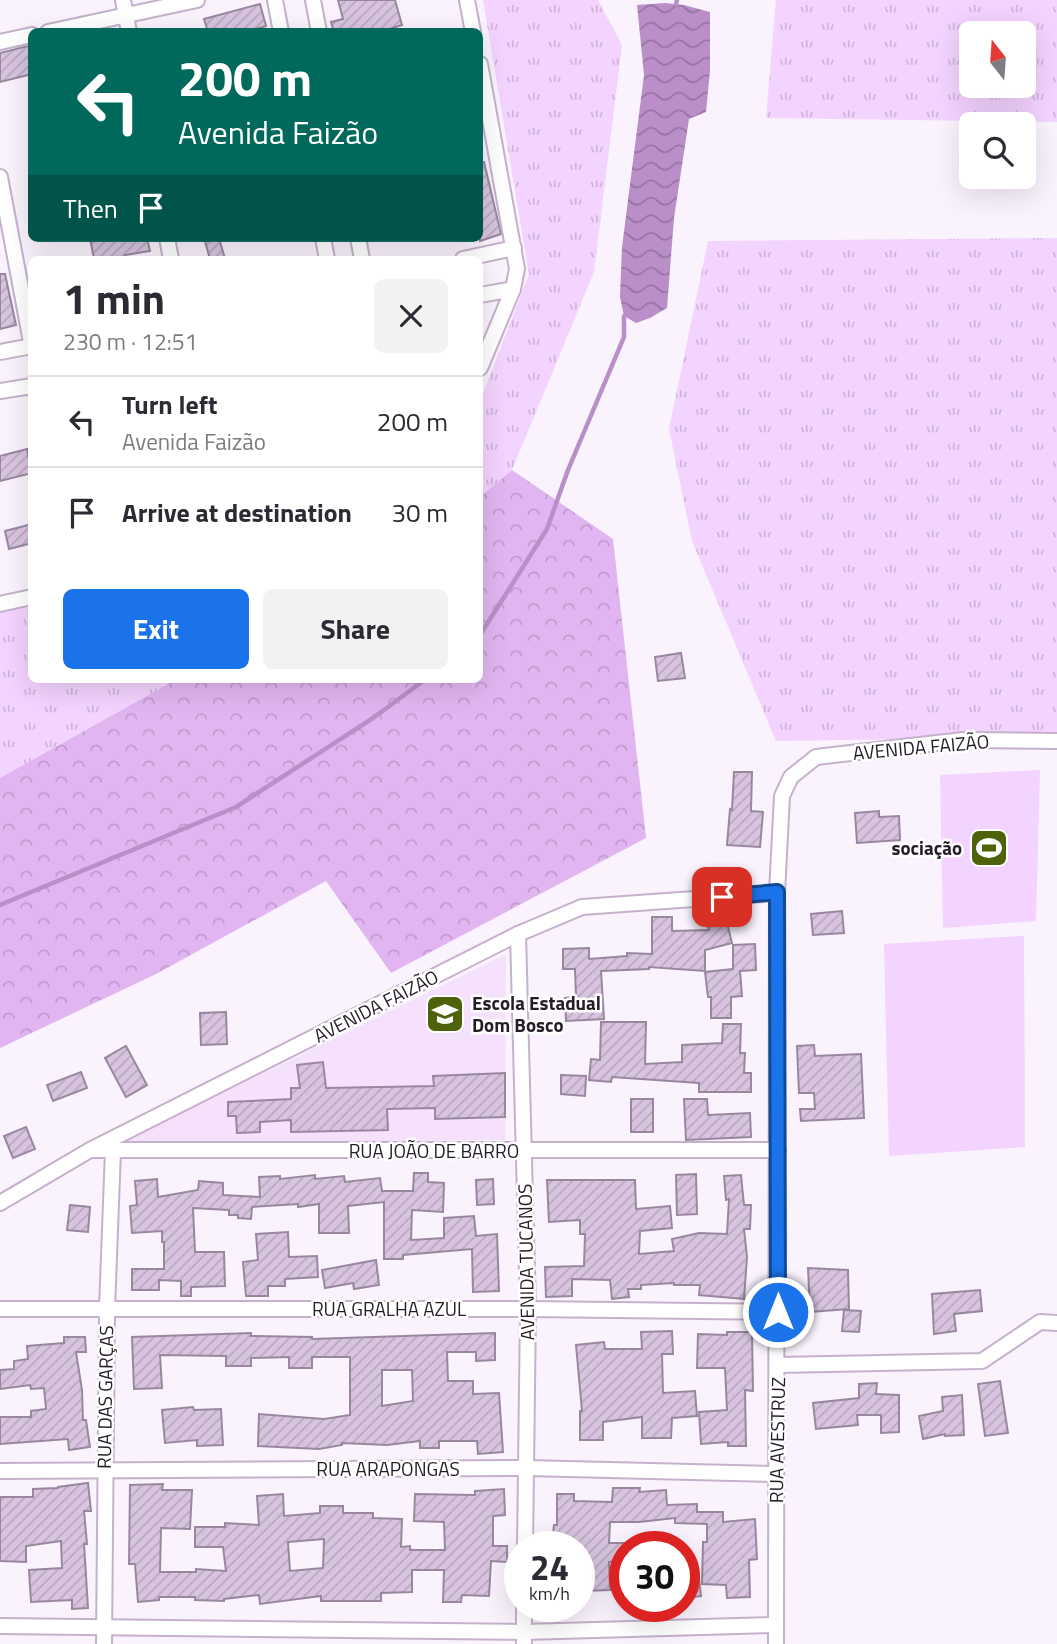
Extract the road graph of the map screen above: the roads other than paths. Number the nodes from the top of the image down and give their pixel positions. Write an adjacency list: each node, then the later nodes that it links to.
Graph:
1 (197, 0): 5 (street)
2 (275, 0): 8 (street)
3 (313, 0): 9 (street)
4 (467, 0): 10 (street)
5 (125, 7): 6 (street); 7 (street)
6 (60, 28)
7 (128, 28)
8 (280, 28)
9 (318, 28)
10 (472, 28)
11 (28, 36): 12 (street)
12 (0, 42)
13 (483, 80): 15 (street)
14 (0, 177): 19 (street)
15 (514, 248): 16 (street); 17 (street)
16 (477, 256)
17 (513, 289): 18 (street); 22 (street)
18 (483, 294)
19 (28, 330)
20 (28, 347): 21 (street)
21 (0, 352)
22 (483, 361)
23 (28, 387): 24 (street)
24 (0, 391)
25 (28, 598): 26 (street)
26 (0, 604)
27 (1057, 741): 28 (street, AVENIDA FAIZÃO)
28 (791, 777): 29 (street, RUA AVESTRUZ)
29 (777, 892): 30 (street, AVENIDA FAIZÃO); 33 (street, RUA AVESTRUZ)
30 (518, 934): 31 (street, AVENIDA FAIZÃO); 34 (street, AVENIDA TUCANOS)
31 (90, 1150): 32 (street, RUA JOÃO DE BARRO); 35 (street, AVENIDA FAIZÃO)
32 (113, 1150): 34 (street, RUA JOÃO DE BARRO); 37 (street, RUA DAS GARÇAS)
33 (778, 1150): 34 (street, RUA JOÃO DE BARRO); 39 (street, RUA AVESTRUZ)
34 (524, 1151): 38 (street, AVENIDA TUCANOS)
35 (0, 1203)
36 (0, 1309): 37 (street, RUA GRALHA AZUL)
37 (107, 1309): 38 (street, RUA GRALHA AZUL); 44 (street, RUA DAS GARÇAS)
38 (528, 1309): 39 (street, RUA GRALHA AZUL); 42 (street, AVENIDA TUCANOS)
39 (778, 1312): 41 (street, RUA AVESTRUZ)
40 (1057, 1323): 41 (street)
41 (778, 1365): 45 (street, RUA AVESTRUZ)
42 (526, 1468): 44 (street, RUA ARAPONGAS); 45 (street, RUA ARAPONGAS); 46 (street, AVENIDA TUCANOS)
43 (0, 1471): 44 (street, RUA ARAPONGAS)
44 (104, 1471): 49 (street, RUA DAS GARÇAS)
45 (776, 1474): 47 (street, RUA AVESTRUZ)
46 (525, 1531)
47 (775, 1625): 50 (street); 52 (street, RUA AVESTRUZ)
48 (0, 1626): 49 (street)
49 (103, 1628): 50 (street); 51 (street, RUA DAS GARÇAS)
50 (524, 1638)
51 (104, 1644)
52 (776, 1644)

